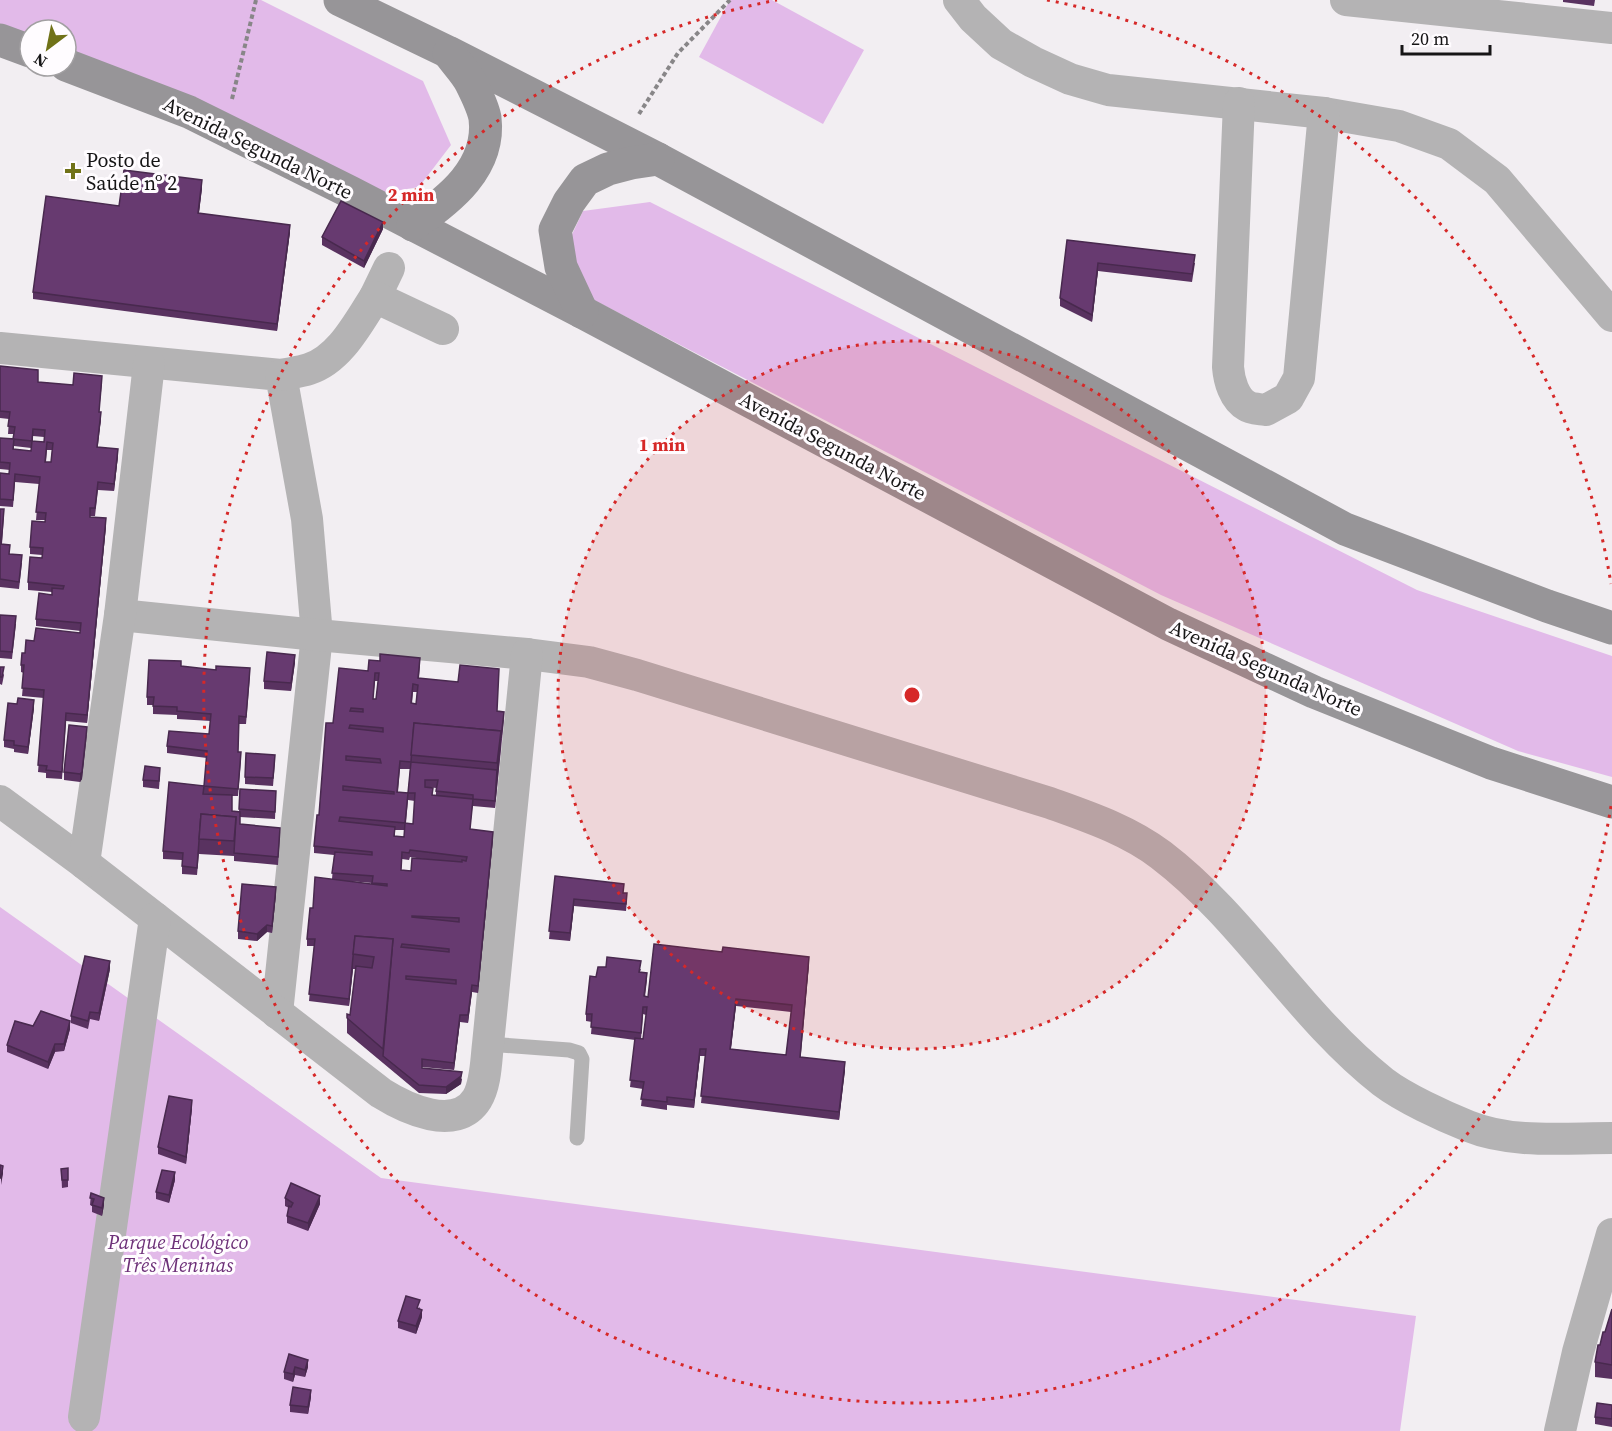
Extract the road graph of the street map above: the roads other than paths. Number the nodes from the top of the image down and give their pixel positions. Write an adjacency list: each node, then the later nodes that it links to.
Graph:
1 (340, 0): 7 (main road)
2 (959, 0): 9 (street)
3 (1346, 0): 4 (street)
4 (1612, 28)
5 (0, 40): 6 (main road)
6 (18, 47)
7 (448, 52): 11 (main road); 12 (main road)
8 (78, 70): 12 (main road, Avenida Segunda Norte)
9 (1239, 103): 10 (street); 10 (street)
10 (1324, 113): 16 (street)
11 (658, 159): 15 (main road); 22 (main road)
12 (413, 225): 15 (main road, Avenida Segunda Norte)
13 (389, 268): 14 (street)
14 (375, 297): 17 (street); 20 (street)
15 (582, 312): 26 (main road, Avenida Segunda Norte)
16 (1612, 316)
17 (443, 329)
18 (0, 348): 19 (street)
19 (149, 364): 20 (street); 21 (street)
20 (281, 375): 23 (street)
21 (120, 615): 23 (street); 27 (street)
22 (1612, 628)
23 (317, 635): 24 (street); 29 (street)
24 (527, 654): 30 (street); 32 (street)
25 (0, 801): 27 (street)
26 (1612, 802)
27 (84, 863): 28 (street)
28 (155, 918): 29 (street); 34 (street)
29 (278, 1012): 30 (street)
30 (488, 1044): 31 (lane)
31 (577, 1138)
32 (1612, 1138)
33 (1612, 1233): 35 (street)
34 (84, 1417)
35 (1560, 1431)

